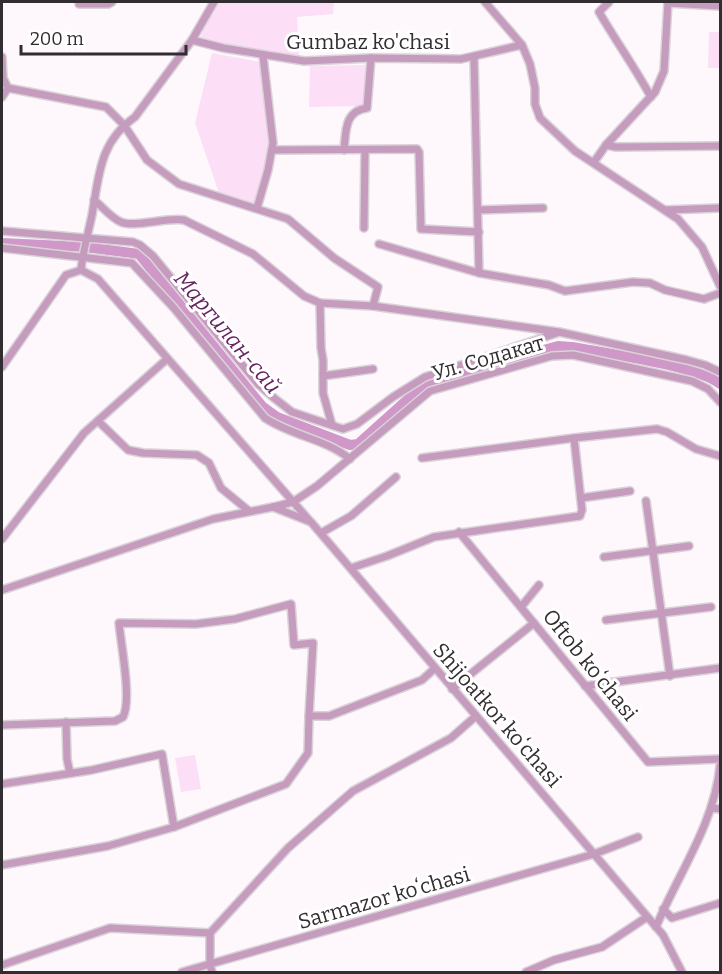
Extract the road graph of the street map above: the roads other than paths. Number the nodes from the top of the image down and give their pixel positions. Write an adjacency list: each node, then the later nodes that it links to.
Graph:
1 (112, 2): 6 (street)
2 (214, 2): 8 (street)
3 (485, 2): 9 (street)
4 (609, 2): 16 (street)
5 (668, 2): 7 (street); 16 (street)
6 (79, 4)
7 (720, 6)
8 (192, 40): 10 (street, Gumbaz ko'chasi); 17 (street)
9 (522, 45): 13 (street, Gumbaz ko'chasi); 23 (street)
10 (263, 56): 12 (street, Gumbaz ko'chasi); 20 (street)
11 (2, 57): 14 (street)
12 (371, 58): 13 (street, Gumbaz ko'chasi); 21 (street)
13 (474, 58): 28 (street, Gumbaz ko'chasi)
14 (8, 88): 15 (street); 17 (street)
15 (2, 97)
16 (651, 97): 18 (street)
17 (124, 125): 24 (street); 25 (street)
18 (606, 145): 19 (street); 23 (street)
19 (720, 146)
20 (272, 150): 21 (street); 25 (street)
21 (344, 150): 22 (street)
22 (365, 150): 30 (street); 32 (street)
23 (594, 162): 29 (street)
24 (94, 200): 33 (street); 41 (street)
25 (256, 208): 42 (street)
26 (543, 208): 28 (street)
27 (720, 208): 29 (street)
28 (478, 210): 32 (street, Gumbaz ko'chasi)
29 (666, 210): 39 (street)
30 (364, 228)
31 (2, 231): 33 (street)
32 (479, 232): 38 (street, Gumbaz ko'chasi)
33 (87, 238): 36 (street); 51 (street)
34 (379, 244): 38 (street)
35 (2, 248): 36 (street)
36 (82, 257): 37 (street); 55 (street)
37 (81, 270): 44 (street); 45 (street)
38 (479, 273): 40 (street)
39 (720, 286)
40 (720, 293)
41 (320, 303): 42 (street); 48 (street)
42 (373, 306): 43 (street)
43 (560, 332): 47 (street); 51 (street)
44 (167, 359): 50 (street); 60 (street)
45 (2, 367)
46 (374, 369): 48 (street)
47 (720, 372)
48 (323, 376): 51 (street)
49 (720, 402): 55 (street, Ул. Содакат)
50 (98, 421): 62 (street); 66 (street)
51 (332, 425)
52 (574, 438): 53 (street); 54 (street); 58 (street)
53 (720, 456)
54 (422, 458)
55 (350, 459): 60 (street, Ул. Содакат)
56 (396, 477): 65 (street)
57 (630, 491): 58 (street)
58 (581, 498): 64 (street)
59 (645, 501): 68 (street)
60 (293, 502): 61 (street, Ул. Содакат); 63 (street)
61 (269, 507): 62 (street, Ул. Содакат); 63 (street, Shijoatkor koʻchasi)
62 (249, 512): 72 (street, Ул. Содакат)
63 (311, 522): 65 (street, Shijoatkor koʻchasi)
64 (459, 532): 70 (street); 73 (street, Oftob koʻchasi)
65 (321, 533): 70 (street, Shijoatkor koʻchasi)
66 (2, 539)
67 (689, 546): 68 (street)
68 (653, 551): 69 (street); 75 (street)
69 (604, 557)
70 (351, 568): 79 (street, Shijoatkor koʻchasi)
71 (539, 585): 73 (street)
72 (2, 590)
73 (521, 607): 77 (street, Oftob koʻchasi)
74 (711, 607): 75 (street)
75 (661, 613): 76 (street); 80 (street)
76 (606, 620)
77 (534, 623): 81 (street, Oftob koʻchasi); 82 (street)
78 (720, 668): 80 (street)
79 (434, 669): 82 (street, Shijoatkor koʻchasi); 84 (street)
80 (670, 675): 81 (street)
81 (585, 686): 87 (street, Oftob koʻchasi)
82 (452, 689): 83 (street, Shijoatkor koʻchasi)
83 (476, 716): 95 (street, Shijoatkor koʻchasi); 101 (street)
84 (309, 717): 85 (street); 93 (street)
85 (66, 722): 86 (street); 89 (street)
86 (2, 725)
87 (720, 759)
88 (720, 766): 91 (street)
89 (70, 773): 90 (street); 93 (street)
90 (2, 784)
91 (711, 808): 92 (street); 98 (street)
92 (720, 809)
93 (174, 827): 96 (street)
94 (638, 837): 95 (street, Sarmazor koʻchasi)
95 (594, 854): 99 (street, Shijoatkor koʻchasi); 103 (street, Sarmazor koʻchasi)
96 (2, 865)
97 (720, 903): 98 (street)
98 (663, 909): 100 (street)
99 (647, 917): 100 (street, Shijoatkor koʻchasi); 105 (street)
100 (656, 927): 106 (street, Shijoatkor koʻchasi)
101 (210, 933): 102 (street); 103 (street)
102 (2, 965)
103 (211, 969): 104 (street, Sarmazor koʻchasi)
104 (182, 972)
105 (526, 972)
106 (681, 972)

